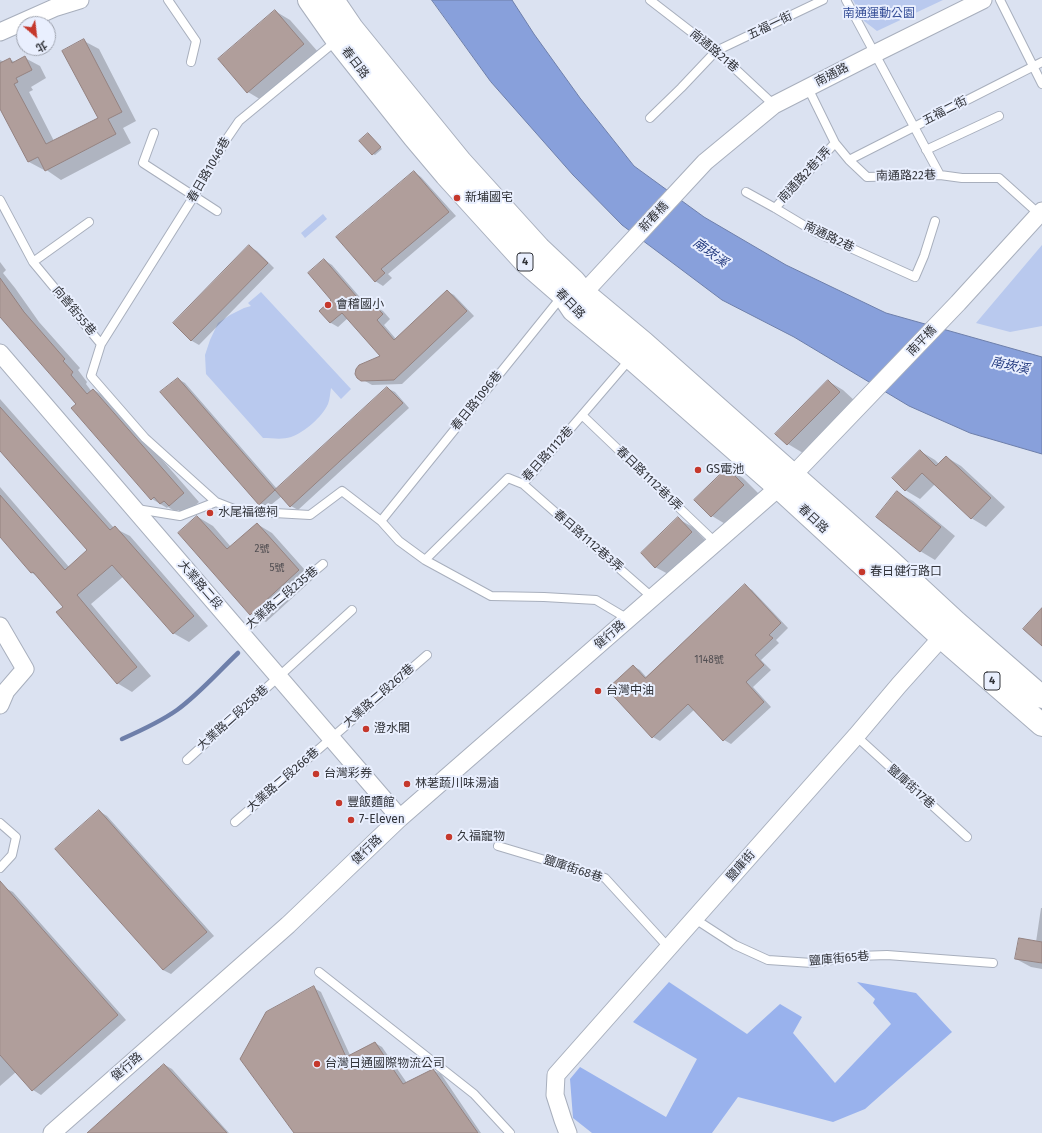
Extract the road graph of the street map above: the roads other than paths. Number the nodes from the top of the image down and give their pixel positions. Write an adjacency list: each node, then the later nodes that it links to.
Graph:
1 (80, 0): 10 (street)
2 (168, 0): 14 (lane)
3 (309, 0): 11 (main road, 春日路 / 4)
4 (333, 0): 11 (main road, 春日路 / 4)
5 (823, 0): 12 (lane, 五福一街)
6 (846, 0): 13 (lane)
7 (983, 0): 13 (street, 南通路)
8 (1000, 0): 16 (lane)
9 (654, 1): 12 (lane, 南通路21巷)
10 (0, 32)
11 (345, 34): 30 (lane, 春日路1046巷); 38 (main road, 春日路 / 4)
12 (716, 51): 19 (lane, 南通路21巷); 21 (lane)
13 (874, 54): 18 (street, 南通路); 22 (lane)
14 (191, 62)
15 (1042, 62): 16 (lane, 五福二街)
16 (1033, 67): 17 (lane); 22 (lane, 五福二街)
17 (1042, 84)
18 (808, 88): 19 (street, 南通路); 24 (lane, 南通路22巷)
19 (774, 105): 27 (street, 南通路)
20 (999, 116): 25 (lane)
21 (650, 118)
22 (914, 127): 25 (lane); 26 (lane, 五福二街)
23 (154, 133): 30 (lane)
24 (835, 143): 26 (lane, 南通路22巷); 32 (lane, 南通路2巷1弄)
25 (926, 150): 28 (lane)
26 (849, 160): 28 (lane, 南通路22巷)
27 (696, 172): 38 (street, 新春橋)
28 (940, 175): 34 (lane, 南通路22巷)
29 (746, 192): 32 (lane, 南通路2巷)
30 (194, 196): 33 (lane); 39 (lane, 春日路1046巷)
31 (0, 200): 37 (lane, 向善街55巷)
32 (775, 208): 36 (lane, 南通路2巷)
33 (217, 211)
34 (1037, 216): 43 (street, 南平橋)
35 (89, 222): 37 (lane)
36 (935, 222)
37 (33, 262): 39 (lane, 向善街55巷)
38 (572, 293): 40 (main road, 春日路 / 4); 47 (lane, 春日路1096巷)
39 (101, 344): 45 (lane, 向善街55巷)
40 (637, 350): 42 (lane, 春日路1112巷); 43 (main road, 春日路 / 4)
41 (0, 353): 46 (street, 大業路二段)
42 (582, 415): 44 (lane, 春日路1112巷); 48 (lane, 春日路1112巷1弄)
43 (786, 481): 48 (street, 健行路); 54 (main road, 春日路 / 4); 56 (main road, 春日路 / 4)
44 (523, 484): 49 (lane, 春日路1112巷); 51 (lane, 春日路1112巷3弄)
45 (216, 502): 46 (lane); 47 (lane)
46 (134, 508): 57 (street, 大業路二段)
47 (380, 521): 49 (lane)
48 (716, 543): 51 (street, 健行路)
49 (425, 560): 53 (lane)
50 (323, 564): 57 (lane, 大業路二段235巷)
51 (653, 598): 53 (street, 健行路)
52 (352, 610): 59 (lane, 大業路二段258巷)
53 (628, 619): 66 (street, 健行路)
54 (956, 622): 56 (street, 鹽庫街); 60 (main road, 4)
55 (0, 626): 61 (street)
56 (942, 638): 62 (main road, 4); 63 (street, 鹽庫街)
57 (247, 640): 59 (street, 大業路二段)
58 (427, 655): 64 (lane, 大業路二段267巷)
59 (278, 676): 64 (street, 大業路二段); 65 (lane, 大業路二段258巷)
60 (1042, 697)
61 (0, 705)
62 (1042, 725)
63 (856, 736): 69 (lane, 鹽庫街17巷); 72 (street, 鹽庫街)
64 (332, 738): 66 (street, 大業路二段); 67 (lane, 大業路二段266巷)
65 (187, 760)
66 (400, 818): 77 (street, 健行路)
67 (235, 822)
68 (0, 823): 71 (lane)
69 (967, 837)
70 (498, 846): 73 (lane, 鹽庫街68巷)
71 (0, 868)
72 (695, 919): 73 (street, 鹽庫街); 74 (lane, 鹽庫街65巷)
73 (669, 948): 76 (street, 鹽庫街)
74 (993, 963)
75 (319, 972): 78 (lane)
76 (565, 1126)
77 (52, 1133)
78 (510, 1133)

